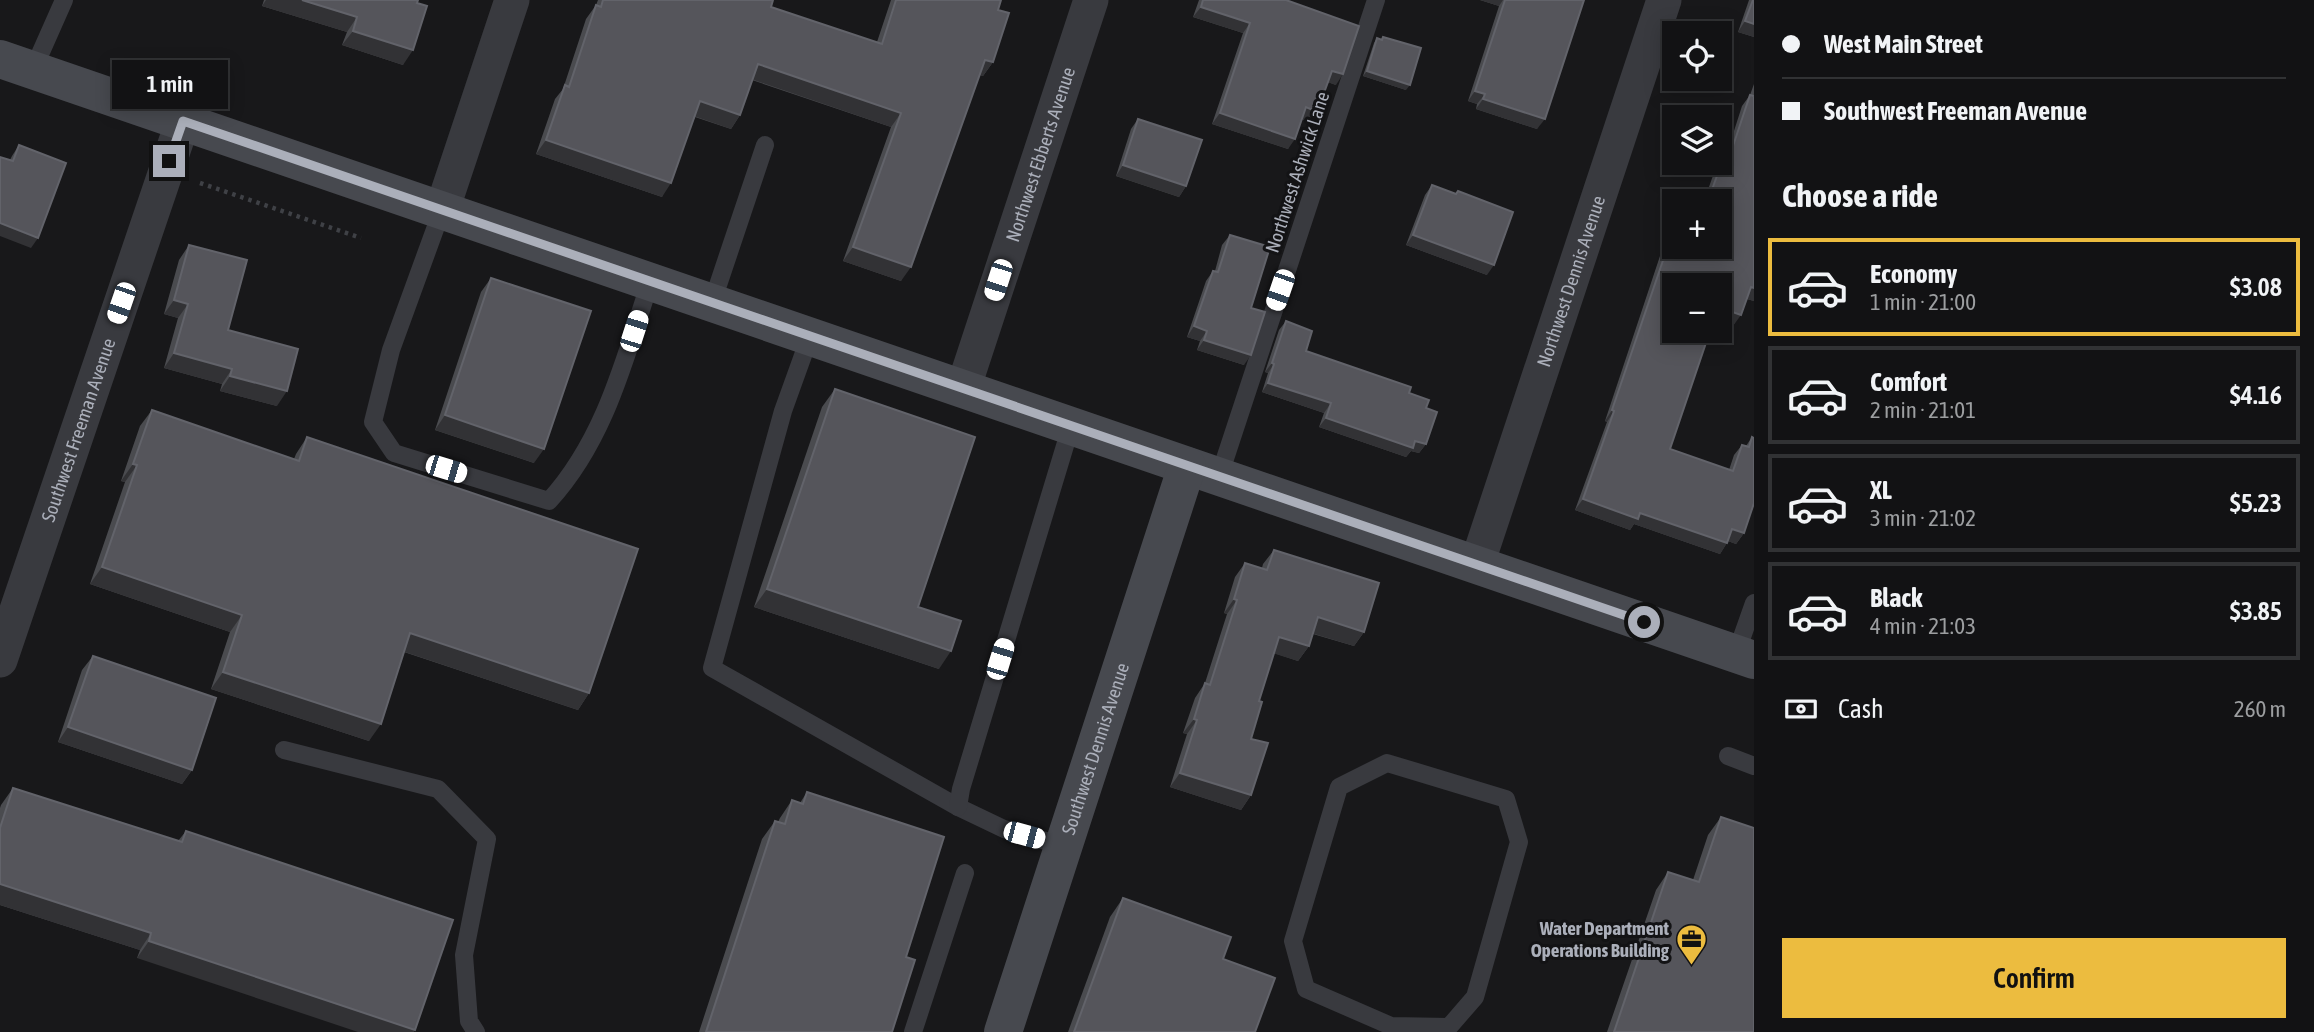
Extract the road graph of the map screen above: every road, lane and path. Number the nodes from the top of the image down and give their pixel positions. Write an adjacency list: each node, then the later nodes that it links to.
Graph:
1 (64, 0): 6 (lane)
2 (512, 0): 10 (street)
3 (1091, 0): 15 (street, Northwest Ebberts Avenue)
4 (1376, 0): 17 (lane, Northwest Ashwick Lane)
5 (1664, 0): 18 (street, Northwest Dennis Avenue)
6 (16, 64): 7 (street)
7 (183, 121): 10 (street); 20 (street, Southwest Freeman Avenue)
8 (765, 145): 13 (lane)
9 (189, 179): 11 (path)
10 (442, 210): 12 (street); 12 (lane)
11 (361, 238)
12 (650, 282): 13 (street)
13 (712, 303): 14 (street)
14 (810, 336): 15 (street); 25 (lane)
15 (962, 389): 16 (street)
16 (1070, 426): 17 (street); 25 (lane)
17 (1203, 472): 18 (street); 26 (street, Southwest Dennis Avenue)
18 (1477, 564): 21 (street)
19 (1754, 603): 21 (lane)
20 (2, 648)
21 (1745, 657)
22 (284, 750): 29 (lane)
23 (1728, 756): 24 (lane)
24 (1754, 766)
25 (958, 807): 26 (lane)
26 (1063, 846): 31 (street, Southwest Dennis Avenue)
27 (965, 873): 30 (lane)
28 (1390, 1029): 28 (lane)
29 (476, 1032)
30 (913, 1032)
31 (1003, 1032)

